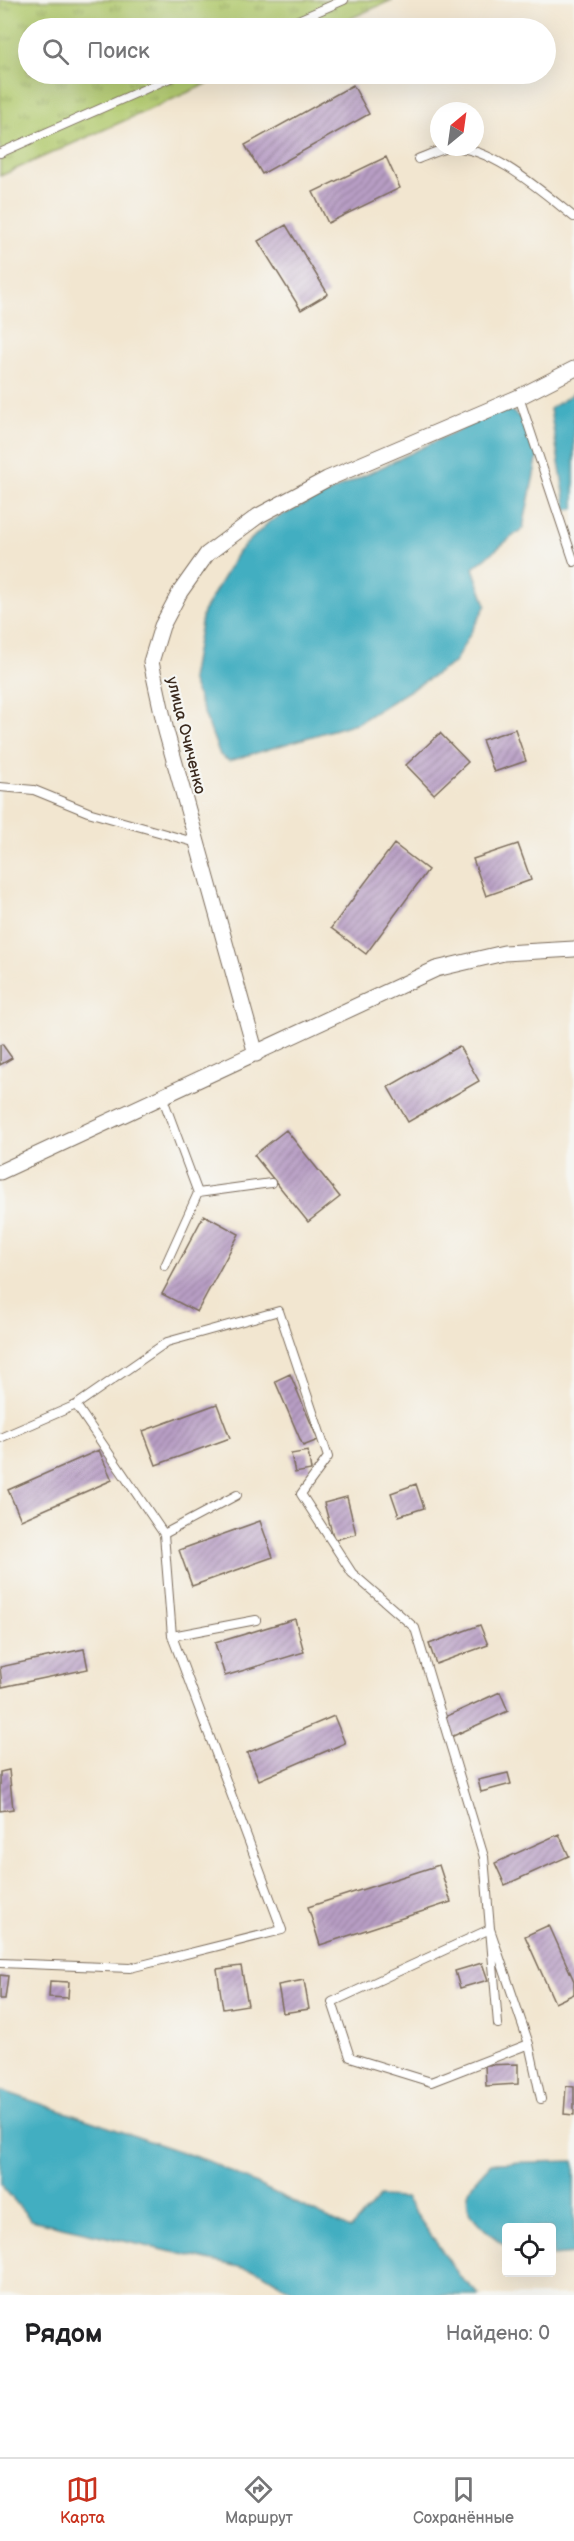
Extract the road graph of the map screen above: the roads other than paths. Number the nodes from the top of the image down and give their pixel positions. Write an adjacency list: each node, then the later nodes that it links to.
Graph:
1 (344, 0): 2 (lane)
2 (303, 18)
3 (156, 84): 4 (lane)
4 (0, 153)
5 (418, 159): 6 (lane)
6 (574, 217)
7 (574, 369): 8 (street, улица Очиченко)
8 (519, 397): 9 (lane); 11 (street, улица Очиченко)
9 (574, 562)
10 (0, 787): 11 (lane)
11 (198, 844): 13 (street, улица Очиченко)
12 (574, 949): 13 (street)
13 (256, 1054): 14 (street)
14 (162, 1096): 15 (street); 17 (lane)
15 (0, 1172)
16 (271, 1183): 17 (lane)
17 (198, 1193): 18 (lane)
18 (165, 1266)
19 (75, 1404): 20 (lane); 22 (lane); 25 (lane)
20 (0, 1438)
21 (237, 1495): 22 (lane)
22 (164, 1534): 24 (lane)
23 (256, 1620): 24 (lane)
24 (172, 1636): 26 (lane)
25 (490, 1929): 27 (lane); 28 (lane); 28 (lane)
26 (0, 1963)
27 (498, 2024)
28 (529, 2044): 29 (lane)
29 (541, 2099)

